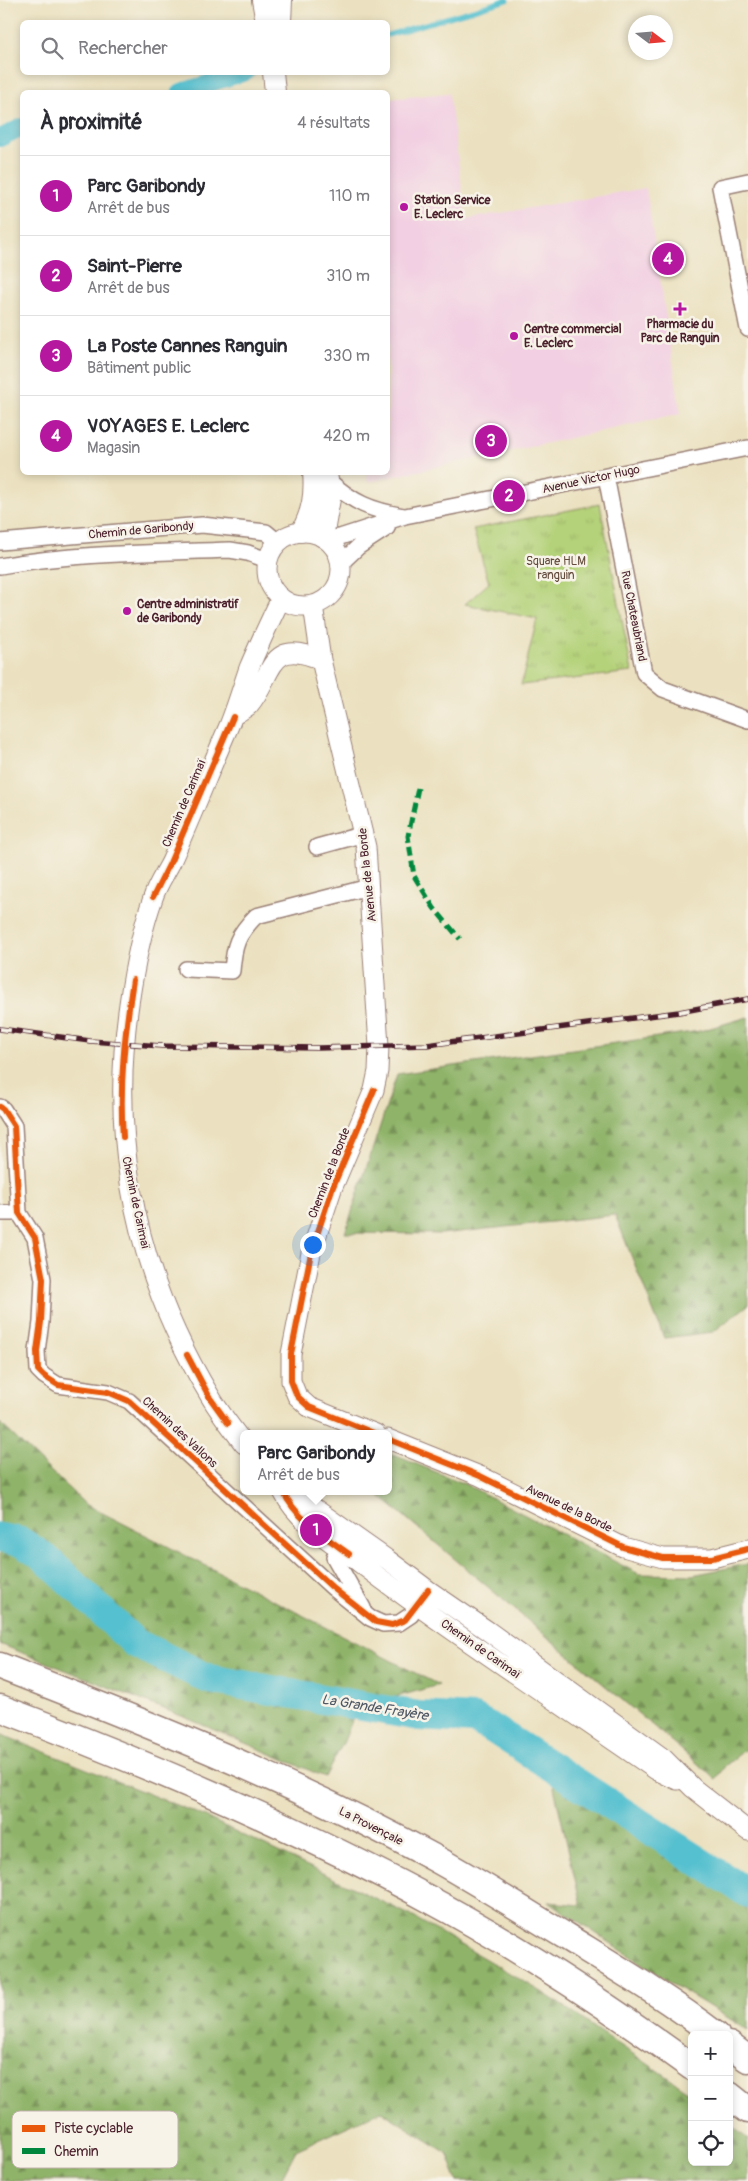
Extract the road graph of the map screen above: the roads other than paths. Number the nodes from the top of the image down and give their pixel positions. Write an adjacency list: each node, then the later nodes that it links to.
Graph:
1 (262, 0): 3 (main road)
2 (282, 0): 4 (main road)
3 (266, 20)
4 (281, 20)
5 (273, 75): 7 (main road)
6 (286, 75): 8 (main road)
7 (275, 90)
8 (288, 90)
9 (748, 181): 10 (street)
10 (748, 329)
11 (748, 448): 13 (street, Avenue Victor Hugo)
12 (323, 475): 14 (street); 15 (main road); 16 (main road)
13 (606, 476): 14 (street, Avenue Victor Hugo); 26 (street, Rue Chateaubriand)
14 (405, 516): 16 (street); 20 (street)
15 (301, 532): 16 (street); 18 (street)
16 (325, 538): 20 (street)
17 (0, 542): 18 (street, Chemin de Garibondy)
18 (278, 542): 19 (street)
19 (267, 560): 21 (street, Chemin de Garibondy); 22 (street)
20 (340, 564): 23 (street)
21 (0, 566)
22 (281, 598): 23 (street); 25 (street, Chemin de Carimaï)
23 (314, 604): 24 (street, Avenue de la Borde)
24 (321, 660): 25 (street, Chemin de Carimaï); 27 (street, Avenue de la Borde)
25 (233, 717): 36 (street, Chemin de Carimaï)
26 (748, 720)
27 (364, 834): 28 (street); 29 (street, Avenue de la Borde)
28 (316, 847)
29 (370, 887): 30 (street); 31 (street, Avenue de la Borde)
30 (186, 969)
31 (374, 1090): 35 (street, Chemin de la Borde)
32 (0, 1107): 34 (street, Chemin des Vallons)
33 (0, 1213): 34 (street)
34 (19, 1213): 42 (street, Chemin des Vallons)
35 (366, 1430)
36 (240, 1439)
37 (392, 1441): 41 (street, Avenue de la Borde)
38 (285, 1495): 40 (street, Chemin de Carimaï)
39 (291, 1495): 43 (street, Chemin de Carimaï)
40 (332, 1549): 42 (street); 43 (street, Chemin de Carimaï); 44 (street)
41 (748, 1549)
42 (304, 1562): 44 (street, Chemin des Vallons)
43 (423, 1598): 44 (street, Chemin des Vallons); 47 (street, Chemin de Carimaï)
44 (370, 1618)
45 (0, 1666): 48 (highway, La Provençale)
46 (0, 1708): 51 (highway)
47 (748, 1831)
48 (710, 2031)
49 (733, 2048): 50 (highway)
50 (748, 2059)
51 (688, 2064)
52 (733, 2098): 53 (highway)
53 (748, 2110)

